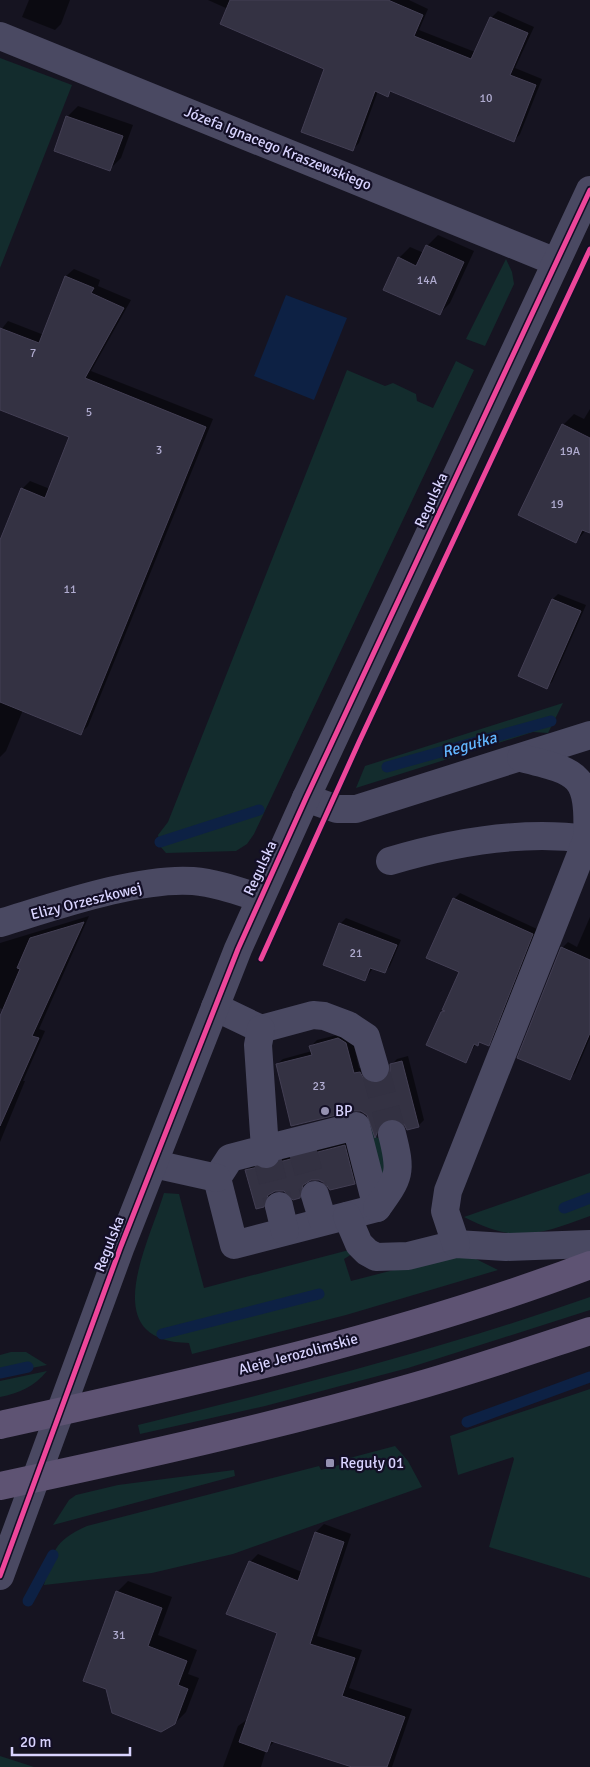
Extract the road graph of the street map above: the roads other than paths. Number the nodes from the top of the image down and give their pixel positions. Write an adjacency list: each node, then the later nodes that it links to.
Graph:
1 (0, 36): 3 (street, Józefa Ignacego Kraszewskiego)
2 (590, 190): 3 (street, Regulska)
3 (556, 262): 6 (street, Regulska)
4 (590, 735): 5 (street)
5 (521, 758): 6 (street); 7 (street)
6 (306, 798): 9 (street, Regulska)
7 (587, 839): 8 (street); 21 (street)
8 (390, 861)
9 (260, 898): 10 (street, Elizy Orzeszkowej); 11 (street, Regulska)
10 (0, 924)
11 (215, 1007): 12 (street); 16 (street, Regulska)
12 (261, 1029): 13 (street); 15 (street)
13 (375, 1068)
14 (392, 1134): 19 (street)
15 (266, 1151): 17 (street); 19 (street)
16 (154, 1164): 17 (street); 25 (street, Regulska)
17 (217, 1178): 20 (street)
18 (316, 1195): 20 (street)
19 (377, 1208): 20 (street)
20 (335, 1219): 21 (street)
21 (456, 1244): 22 (street)
22 (590, 1244)
23 (590, 1265): 25 (main road, Aleje Jerozolimskie)
24 (590, 1331): 27 (main road)
25 (59, 1412): 26 (main road, Aleje Jerozolimskie); 27 (street, Regulska)
26 (0, 1425)
27 (34, 1479): 28 (main road); 29 (street, Regulska)
28 (0, 1486)
29 (0, 1576)

